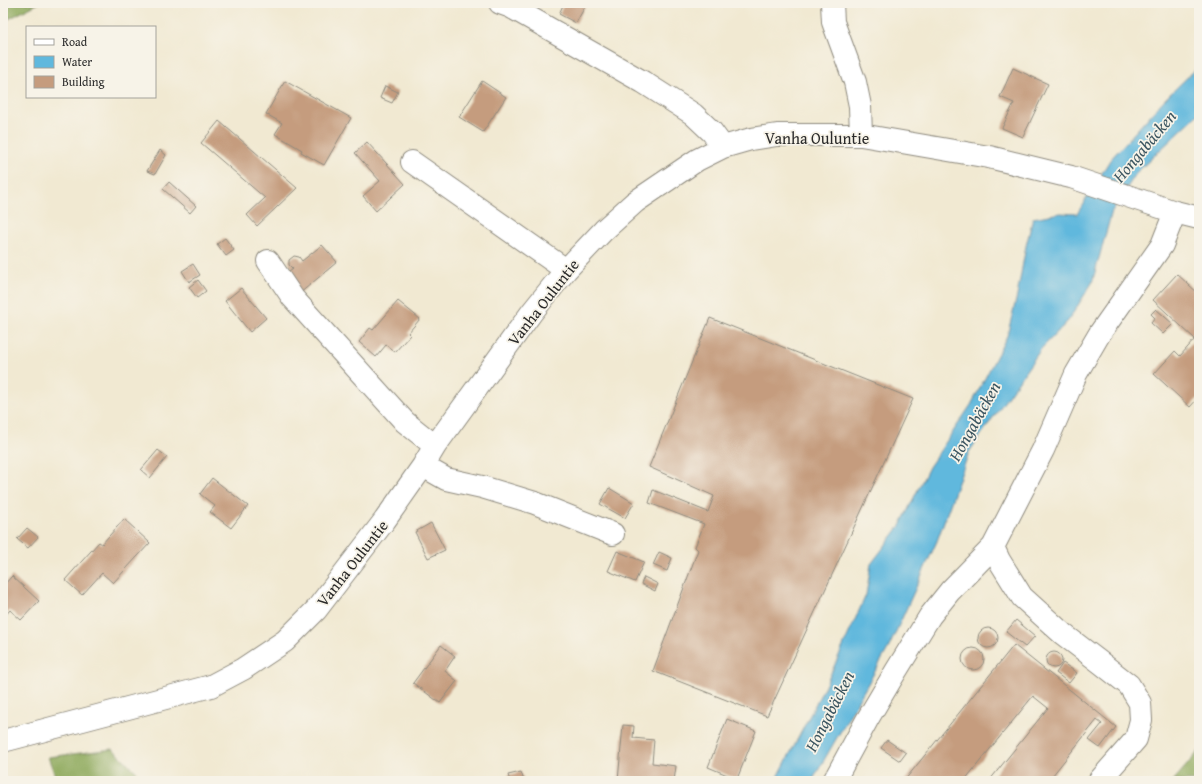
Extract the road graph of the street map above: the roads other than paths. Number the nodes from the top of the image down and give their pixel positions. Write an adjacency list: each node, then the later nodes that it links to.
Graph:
1 (832, 3): 3 (street)
2 (506, 4): 4 (street)
3 (861, 135): 4 (street, Vanha Ouluntie); 6 (street, Vanha Ouluntie)
4 (723, 147): 9 (street, Vanha Ouluntie)
5 (412, 162): 9 (street)
6 (1166, 209): 7 (street, Vanha Ouluntie); 13 (street)
7 (1199, 218)
8 (268, 261): 10 (street)
9 (566, 270): 10 (street, Vanha Ouluntie)
10 (435, 446): 11 (street, Vanha Ouluntie)
11 (423, 466): 12 (street); 14 (street, Vanha Ouluntie)
12 (613, 534)
13 (993, 547): 15 (street); 16 (street)
14 (3, 741)
15 (834, 781)
16 (1099, 781)

